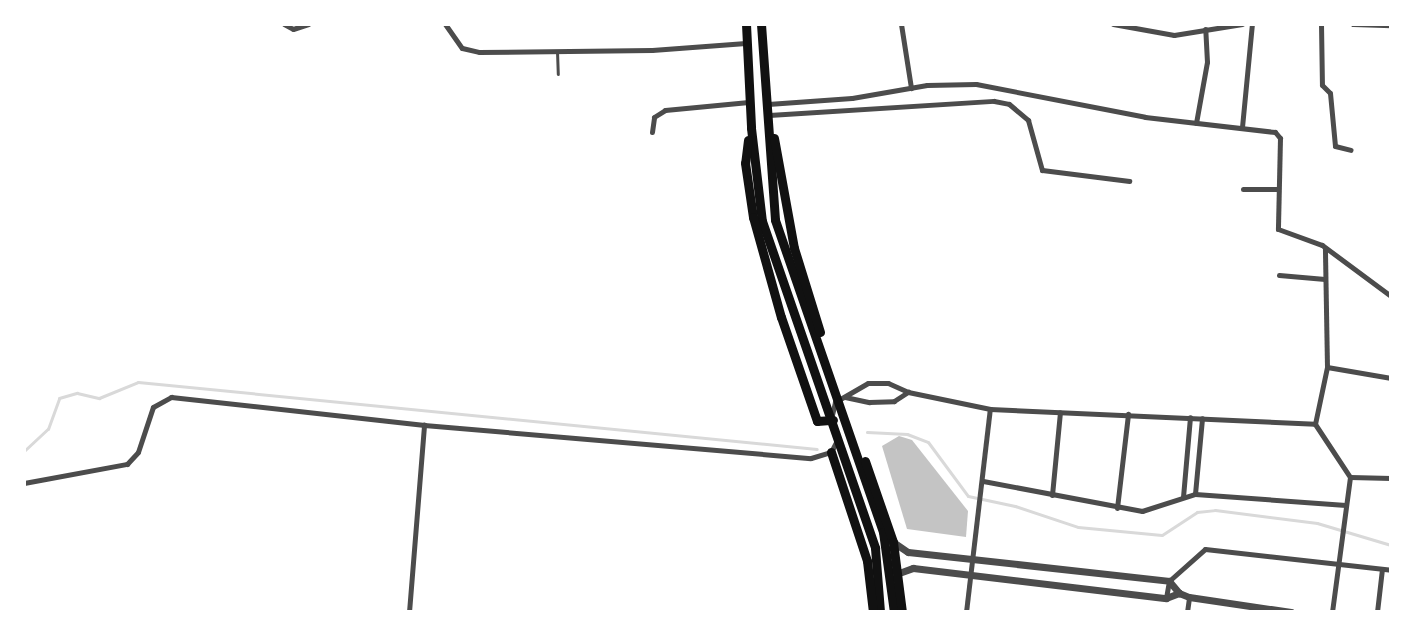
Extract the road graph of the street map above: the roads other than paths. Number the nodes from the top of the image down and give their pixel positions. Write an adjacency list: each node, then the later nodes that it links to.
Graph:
1 (284, 24): 2 (street)
2 (308, 24)
3 (445, 24): 15 (street)
4 (746, 24): 14 (highway)
5 (761, 24): 21 (highway)
6 (901, 24): 19 (street)
7 (1113, 24): 13 (street)
8 (1242, 24): 13 (street)
9 (1252, 24): 24 (street)
10 (1321, 24): 27 (street)
11 (1353, 24): 12 (street)
12 (1391, 25)
13 (1206, 29): 23 (street)
14 (746, 43): 15 (street); 20 (highway)
15 (557, 51): 17 (lane)
16 (1391, 53): 18 (street)
17 (558, 74)
18 (1391, 86)
19 (911, 88): 21 (street); 23 (street)
20 (749, 102): 25 (highway); 26 (street)
21 (768, 104): 22 (highway)
22 (769, 120): 28 (street); 38 (highway); 73 (highway)
23 (1196, 123): 24 (street)
24 (1242, 127): 30 (street)
25 (751, 128): 44 (highway); 72 (highway)
26 (652, 132)
27 (1351, 150)
28 (1129, 181)
29 (1243, 189): 30 (street)
30 (1278, 189): 31 (street)
31 (1325, 248): 33 (street); 34 (street)
32 (1279, 274): 33 (street)
33 (1325, 279): 35 (street)
34 (1391, 296)
35 (1327, 367): 36 (street); 45 (street)
36 (1391, 378)
37 (908, 392): 38 (street); 38 (street); 39 (street)
38 (843, 397): 44 (street); 48 (highway)
39 (990, 409): 40 (street); 52 (street)
40 (1060, 412): 41 (street); 55 (street)
41 (1128, 414): 42 (street); 58 (street)
42 (1190, 417): 43 (street); 56 (street)
43 (1202, 418): 45 (street); 54 (street)
44 (833, 420): 47 (street)
45 (1315, 424): 50 (street)
46 (424, 425): 49 (street); 53 (street); 70 (street)
47 (839, 438): 48 (highway); 49 (street)
48 (860, 449): 59 (highway)
49 (831, 452): 71 (highway)
50 (1350, 477): 51 (street); 57 (street)
51 (1391, 478)
52 (983, 482): 55 (street); 60 (street)
53 (24, 483)
54 (1195, 494): 56 (street); 57 (street)
55 (1052, 495): 58 (street)
56 (1183, 496): 58 (street)
57 (1346, 505): 61 (street)
58 (1117, 508)
59 (893, 542): 60 (street); 65 (highway)
60 (975, 560): 64 (street); 66 (street)
61 (1339, 564): 62 (street); 66 (street); 78 (street)
62 (1382, 569): 63 (street); 79 (street)
63 (1391, 570)
64 (973, 572): 65 (street); 69 (street); 75 (street)
65 (899, 573): 74 (highway)
66 (1169, 581): 67 (street); 69 (street)
67 (1179, 593): 68 (street); 69 (street)
68 (1189, 597): 76 (street); 77 (street)
69 (1166, 598)
70 (409, 612)
71 (873, 612)
72 (880, 612)
73 (894, 612)
74 (902, 612)
75 (966, 612)
76 (1187, 612)
77 (1291, 612)
78 (1332, 612)
79 (1377, 612)

